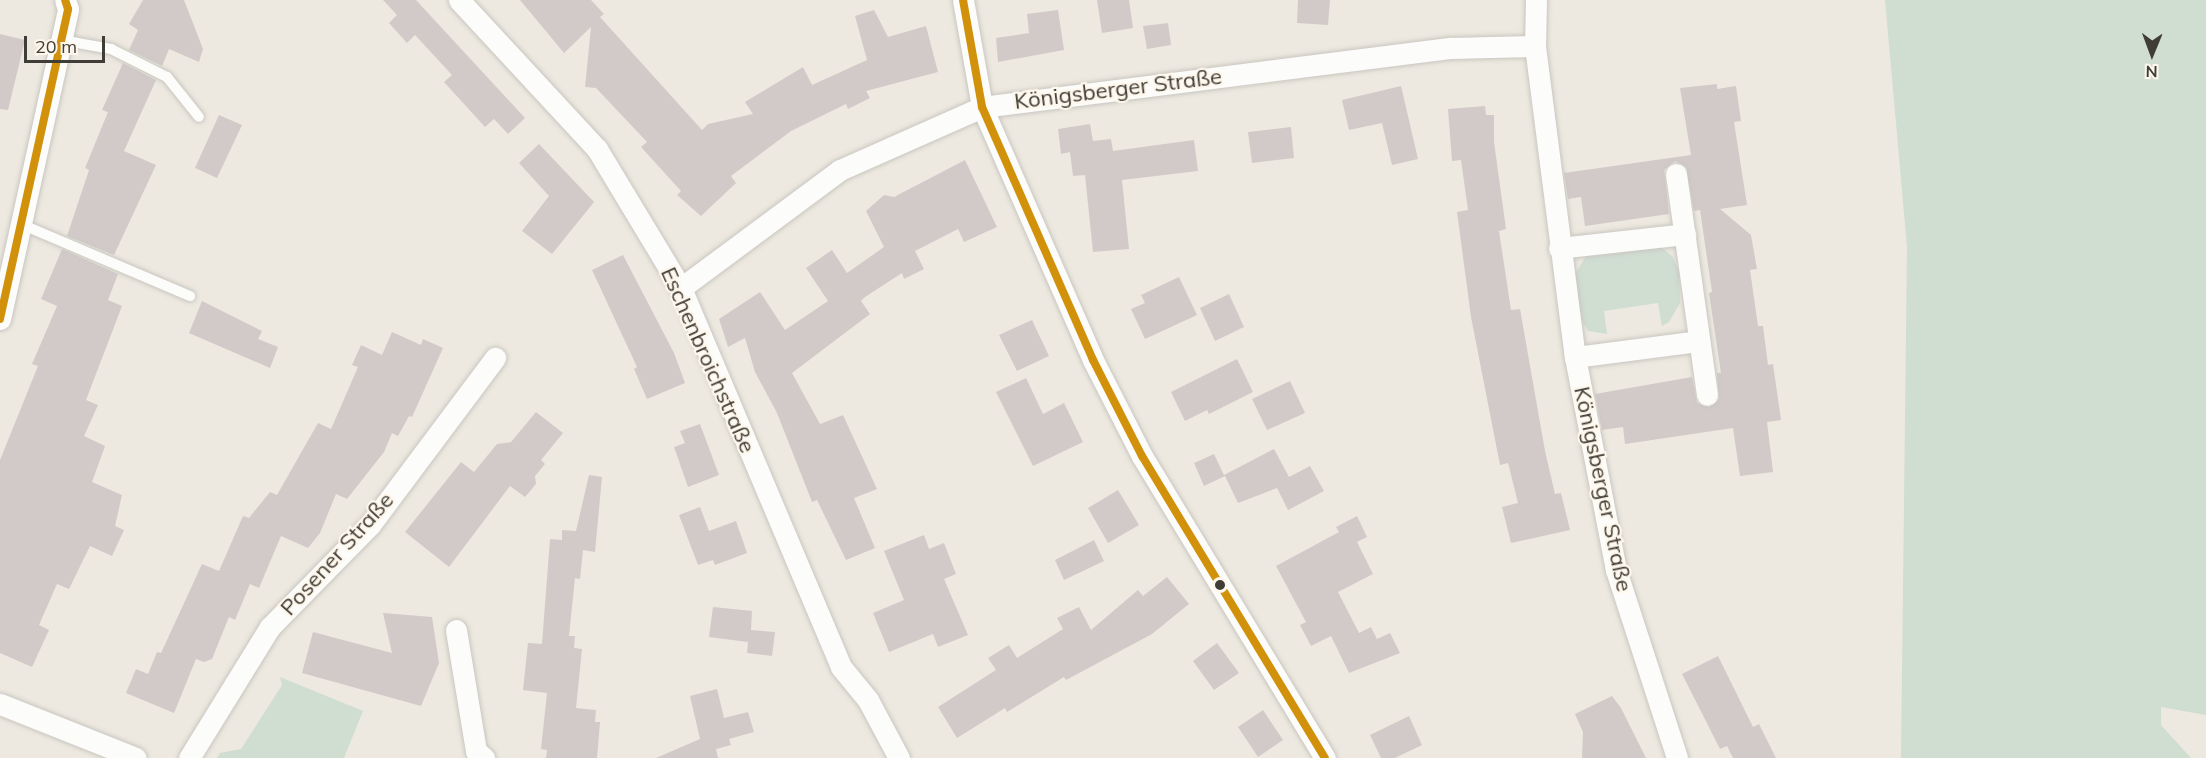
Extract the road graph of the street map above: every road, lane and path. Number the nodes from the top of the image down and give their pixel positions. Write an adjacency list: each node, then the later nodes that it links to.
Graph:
1 (459, 0): 13 (street, Eschenbroichstraße)
2 (963, 0): 7 (street)
3 (1536, 0): 6 (street, Königsberger Straße)
4 (70, 3): 5 (street)
5 (61, 40): 8 (lane); 10 (street)
6 (1535, 46): 7 (street, Königsberger Straße); 12 (street, Königsberger Straße)
7 (982, 107): 13 (street, Königsberger Straße); 26 (street)
8 (200, 117)
9 (1676, 174): 11 (street)
10 (21, 224): 14 (lane); 15 (street)
11 (1685, 234): 12 (street); 16 (street)
12 (1559, 248): 17 (street, Königsberger Straße)
13 (681, 288): 25 (street, Eschenbroichstraße)
14 (190, 296)
15 (0, 319)
16 (1699, 341): 17 (street, Königsberger Straße); 19 (street)
17 (1575, 357): 27 (street, Königsberger Straße)
18 (495, 358): 23 (street, Posener Straße)
19 (1707, 395)
20 (456, 630): 24 (street)
21 (0, 704): 22 (street)
22 (136, 758)
23 (189, 758)
24 (484, 758)
25 (899, 758)
26 (1325, 758)
27 (1677, 758)

